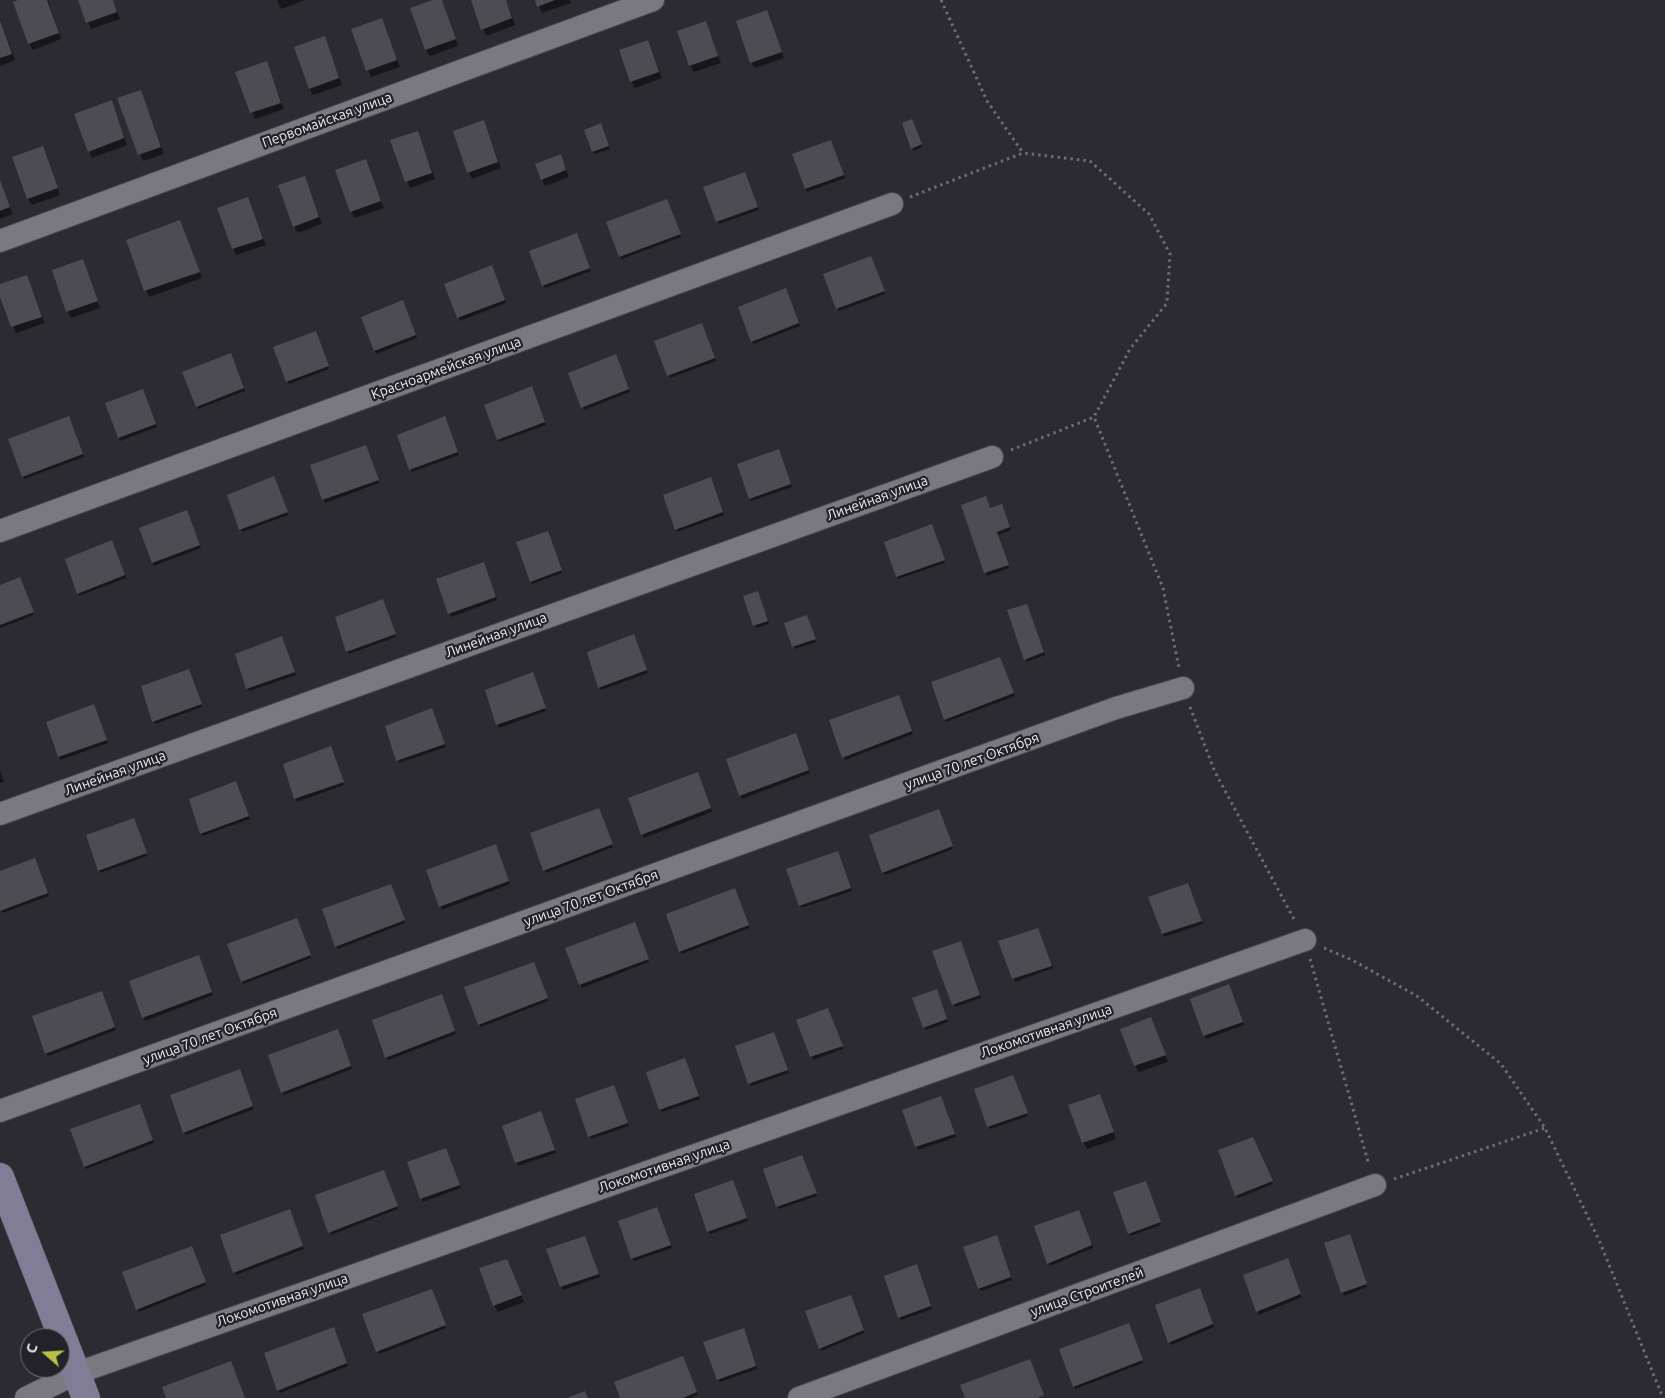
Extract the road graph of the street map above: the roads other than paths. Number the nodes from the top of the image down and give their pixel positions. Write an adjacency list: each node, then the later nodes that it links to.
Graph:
1 (653, 0): 3 (street, Первомайская улица)
2 (892, 204): 5 (street, Красноармейская улица)
3 (0, 241)
4 (992, 457): 7 (street, Линейная улица)
5 (0, 531)
6 (1183, 688): 9 (street, улица 70 лет Октября)
7 (0, 814)
8 (1305, 940): 12 (street, Локомотивная улица)
9 (0, 1112)
10 (0, 1177): 12 (street)
11 (1375, 1185): 15 (street, улица Строителей)
12 (77, 1373): 13 (street, Локомотивная улица); 14 (street)
13 (26, 1398)
14 (86, 1398)
15 (799, 1398)

